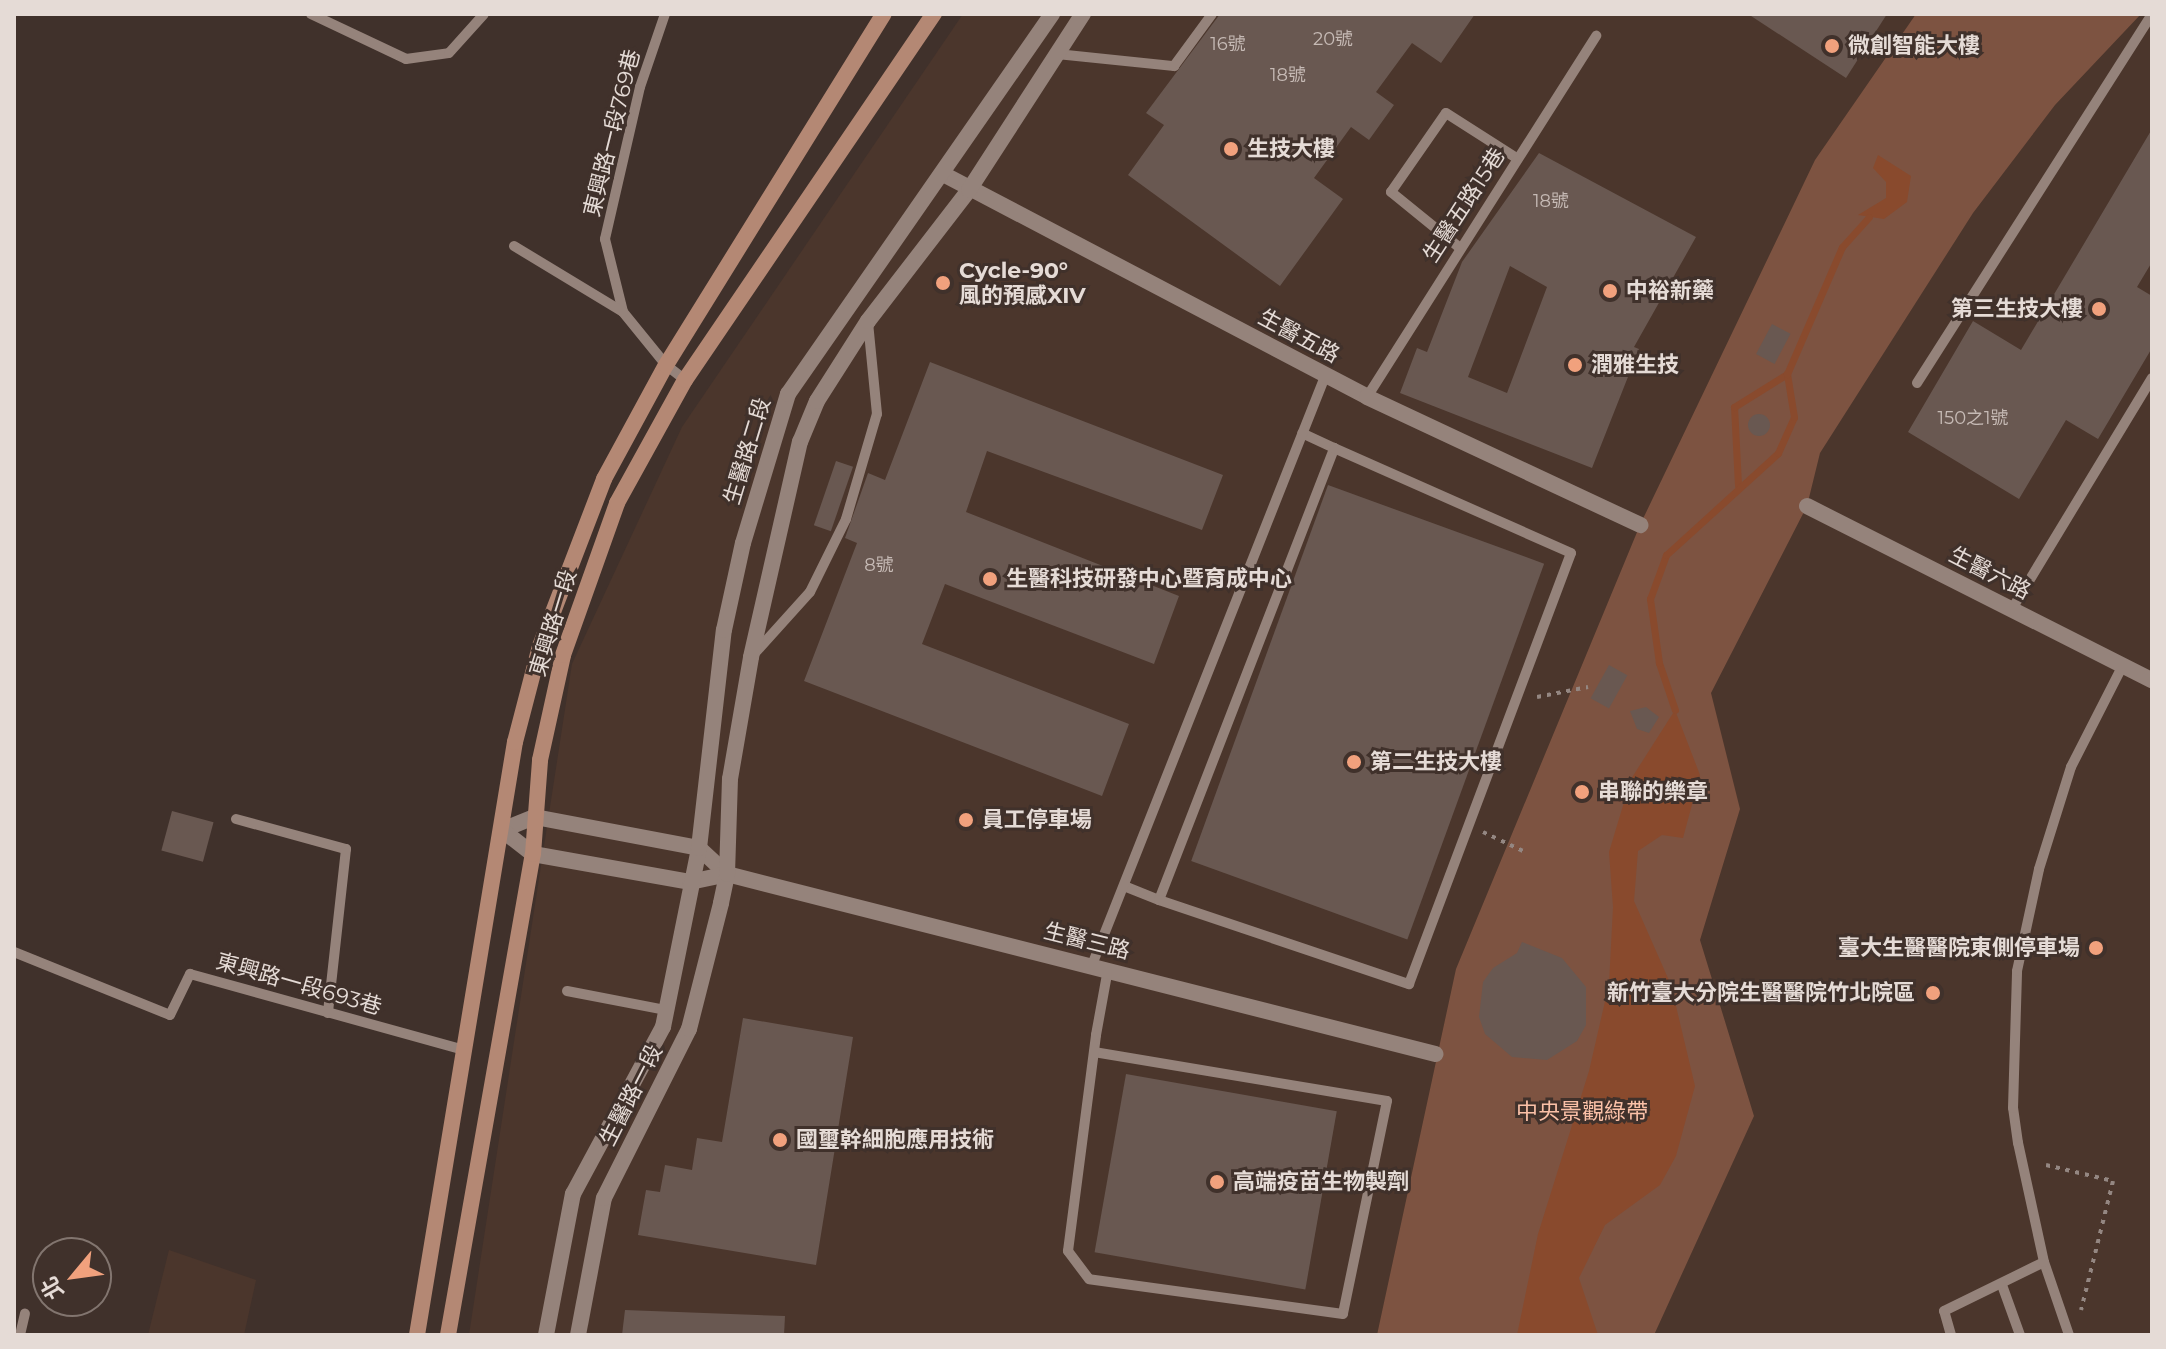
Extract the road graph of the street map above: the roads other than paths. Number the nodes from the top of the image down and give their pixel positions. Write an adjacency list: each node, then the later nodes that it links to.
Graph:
1 (311, 14): 2 (lane)
2 (484, 14)
3 (665, 14): 17 (lane, 東興路一段769巷)
4 (884, 14): 19 (main road, 東興路一段)
5 (934, 14): 22 (main road, 東興路一段)
6 (1052, 14): 13 (street, 生醫路二段)
7 (1083, 14): 11 (street)
8 (1212, 14): 11 (lane)
9 (2152, 14): 23 (lane)
10 (1596, 36): 12 (lane, 生醫五路15巷)
11 (1057, 54): 14 (street)
12 (1518, 159): 16 (lane, 生醫五路15巷); 16 (lane)
13 (943, 174): 14 (street, 生醫五路); 36 (street, 生醫路二段)
14 (969, 190): 18 (street); 20 (street, 生醫五路)
15 (514, 246): 17 (lane)
16 (1460, 248): 24 (lane, 生醫五路15巷)
17 (623, 312): 19 (lane, 東興路一段769巷)
18 (868, 321): 30 (street); 30 (lane)
19 (666, 365): 22 (lane, 東興路一段769巷); 35 (main road, 東興路一段)
20 (1326, 374): 24 (street, 生醫五路); 25 (lane)
21 (2152, 378): 29 (lane)
22 (685, 380): 33 (main road, 東興路一段)
23 (1917, 383)
24 (1367, 397): 28 (street, 生醫五路)
25 (1302, 433): 26 (lane); 40 (lane)
26 (1334, 448): 41 (lane); 41 (lane)
27 (1807, 506): 29 (street, 生醫六路)
28 (1640, 525)
29 (2012, 609): 31 (street, 生醫六路)
30 (751, 657): 38 (street)
31 (2123, 665): 32 (street, 生醫六路); 50 (lane)
32 (2152, 680)
33 (535, 817): 35 (street); 36 (street); 37 (main road, 東興路一段)
34 (236, 819): 46 (lane)
35 (502, 830): 37 (street); 47 (main road, 東興路一段)
36 (699, 848): 38 (street); 39 (street, 生醫路二段)
37 (533, 854): 39 (street); 55 (main road, 東興路一段)
38 (727, 874): 39 (street); 43 (street, 生醫三路); 57 (street, 生醫路一段)
39 (690, 882): 45 (street, 生醫路一段)
40 (1124, 886): 41 (lane); 43 (lane)
41 (1159, 900)
42 (14, 952): 46 (lane, 東興路一段693巷)
43 (1100, 967): 48 (lane); 49 (street, 生醫三路)
44 (567, 991): 45 (lane)
45 (666, 1010): 56 (street, 生醫路一段)
46 (328, 1013): 47 (lane, 東興路一段693巷)
47 (464, 1050): 54 (main road, 東興路一段)
48 (1094, 1052): 48 (lane)
49 (1435, 1054)
50 (2044, 1262): 51 (lane); 60 (lane)
51 (2002, 1285): 58 (lane); 59 (lane)
52 (25, 1314): 53 (lane)
53 (20, 1335)
54 (417, 1335)
55 (448, 1335)
56 (546, 1335)
57 (578, 1335)
58 (1951, 1335)
59 (2020, 1335)
60 (2069, 1335)

